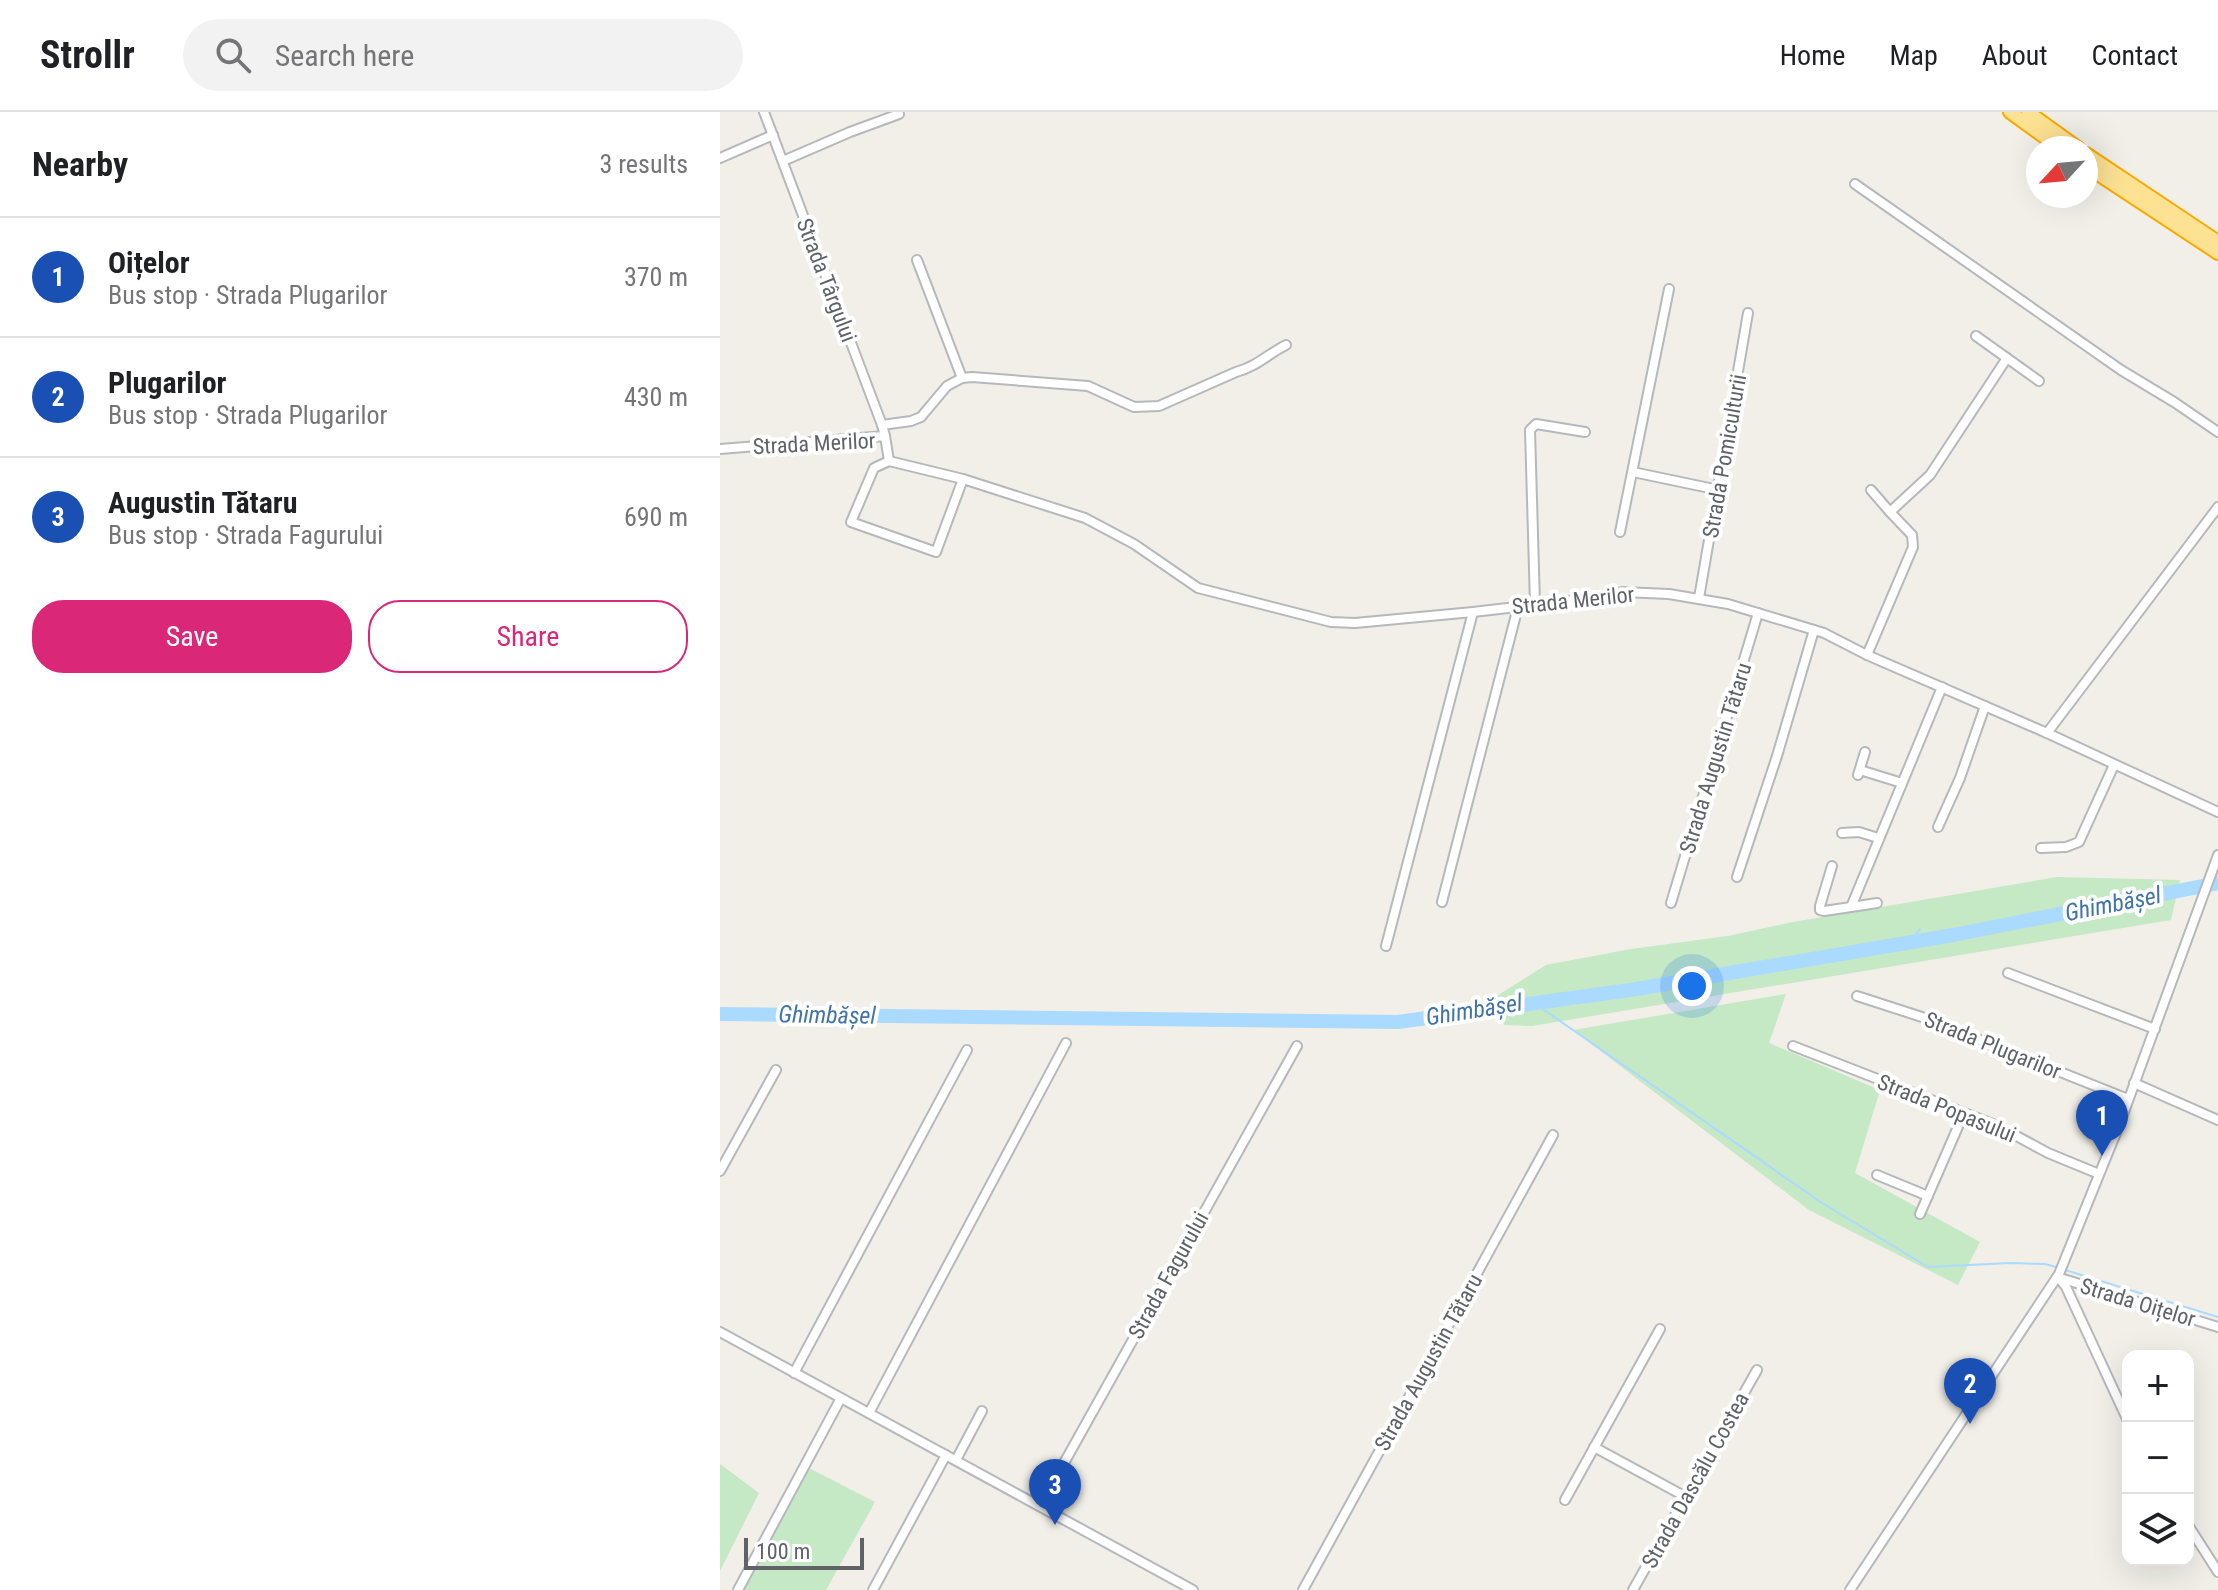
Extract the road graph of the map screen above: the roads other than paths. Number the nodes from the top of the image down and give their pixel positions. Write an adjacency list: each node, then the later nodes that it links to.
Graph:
1 (764, 112): 5 (street, Strada Târgului)
2 (2010, 112): 6 (highway)
3 (2028, 112): 7 (highway)
4 (899, 114): 9 (street)
5 (773, 135): 8 (street); 9 (street, Strada Târgului)
6 (2043, 136)
7 (2061, 136)
8 (720, 158)
9 (783, 161): 23 (street, Strada Târgului)
10 (2098, 162): 13 (highway)
11 (2098, 174): 14 (highway)
12 (1855, 184): 25 (street)
13 (2218, 242)
14 (2218, 253)
15 (917, 260): 21 (street)
16 (1669, 289): 29 (street)
17 (1748, 313): 31 (street, Strada Pomiculturii)
18 (1976, 336): 20 (street)
19 (1286, 345): 21 (street)
20 (2007, 358): 22 (street); 34 (street)
21 (962, 378): 23 (street)
22 (2039, 381)
23 (882, 425): 26 (street, Strada Târgului)
24 (1585, 432): 37 (street)
25 (2218, 432)
26 (885, 436): 27 (street, Strada Merilor); 28 (street, Strada Merilor)
27 (720, 449)
28 (889, 461): 30 (street, Strada Merilor); 30 (street, Strada Merilor)
29 (1633, 472): 31 (street); 35 (street)
30 (963, 479): 39 (street, Strada Merilor)
31 (1719, 490): 36 (street, Strada Pomiculturii)
32 (1871, 490): 34 (street)
33 (2218, 507): 45 (street)
34 (1890, 512): 42 (street)
35 (1620, 532)
36 (1699, 598): 37 (street, Strada Merilor); 40 (street, Strada Merilor)
37 (1535, 604): 38 (street, Strada Merilor)
38 (1518, 607): 39 (street, Strada Merilor); 57 (street)
39 (1473, 612): 61 (street)
40 (1758, 613): 41 (street, Strada Merilor); 58 (street, Strada Augustin Tătaru)
41 (1814, 630): 42 (street, Strada Merilor); 56 (street)
42 (1867, 655): 43 (street, Strada Merilor)
43 (1942, 687): 44 (street, Strada Merilor); 48 (street)
44 (1985, 706): 45 (street, Strada Merilor); 50 (street)
45 (2047, 733): 47 (street, Strada Merilor)
46 (1865, 752): 48 (street)
47 (2114, 765): 49 (street, Strada Merilor); 53 (street)
48 (1902, 783): 52 (street)
49 (2218, 812)
50 (1938, 827)
51 (1842, 833): 52 (street)
52 (1878, 838): 60 (street)
53 (2041, 848)
54 (2217, 858): 64 (street)
55 (1832, 866): 60 (street)
56 (1737, 877)
57 (1442, 902)
58 (1671, 903)
59 (1877, 903): 60 (street)
60 (1851, 907)
61 (1386, 946)
62 (2008, 973): 64 (street)
63 (1857, 996): 71 (street, Strada Plugarilor)
64 (2155, 1029): 70 (street)
65 (1066, 1043): 89 (street)
66 (1297, 1046): 95 (street, Strada Fagurului)
67 (1793, 1046): 72 (street, Strada Popasului)
68 (967, 1050): 85 (street)
69 (776, 1070): 75 (street)
70 (2134, 1083): 71 (street); 73 (street)
71 (2128, 1099): 76 (street)
72 (1964, 1113): 76 (street, Strada Popasului); 78 (street)
73 (2218, 1120)
74 (1553, 1135): 101 (street, Strada Augustin Tătaru)
75 (720, 1171)
76 (2099, 1174): 80 (street)
77 (1877, 1175): 78 (street)
78 (1928, 1196): 79 (street)
79 (1920, 1214)
80 (2058, 1275): 81 (street, Strada Oițelor); 87 (street); 103 (street)
81 (2218, 1327)
82 (1660, 1329): 90 (street)
83 (720, 1332): 85 (street)
84 (1757, 1370): 93 (street, Strada Dascălu Costea)
85 (794, 1373): 86 (street)
86 (841, 1398): 89 (street); 98 (street)
87 (2122, 1408)
88 (982, 1411): 92 (street)
89 (869, 1413): 91 (street)
90 (1594, 1447): 93 (street); 94 (street)
91 (946, 1455): 92 (street); 99 (street)
92 (956, 1460): 95 (street)
93 (1686, 1497): 102 (street, Strada Dascălu Costea)
94 (1565, 1500)
95 (1040, 1506): 100 (street)
96 (2194, 1534): 97 (street)
97 (2218, 1572)
98 (738, 1590)
99 (873, 1590)
100 (1193, 1590)
101 (1303, 1590)
102 (1633, 1590)
103 (1850, 1590)

